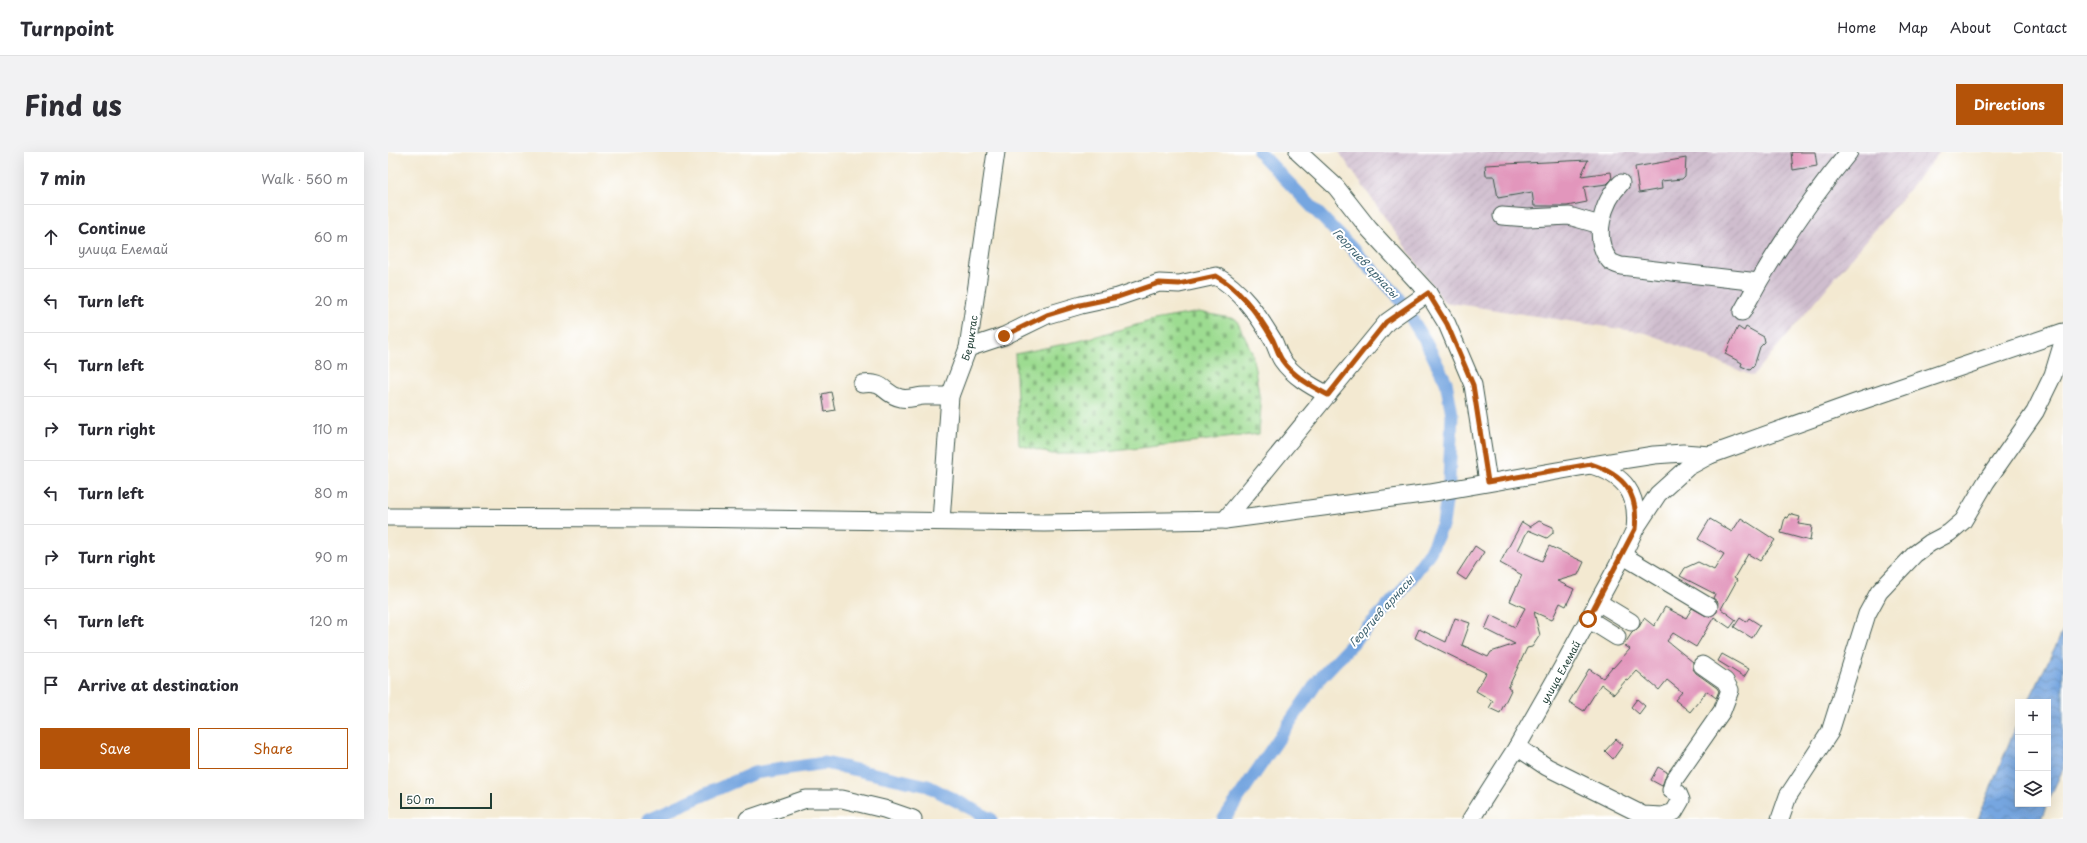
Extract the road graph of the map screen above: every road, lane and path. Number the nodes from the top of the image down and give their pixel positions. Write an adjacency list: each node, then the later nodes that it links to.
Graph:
1 (996, 152): 12 (street, Бериктас)
2 (1298, 152): 8 (street)
3 (1849, 152): 7 (street)
4 (1621, 183): 6 (street)
5 (1502, 216): 6 (street)
6 (1600, 225): 7 (street)
7 (1758, 282): 9 (street)
8 (1426, 294): 14 (street); 18 (street)
9 (1742, 312)
10 (2063, 332): 16 (street, улица Елемай)
11 (2063, 342): 34 (street)
12 (968, 348): 14 (street); 15 (street, Бериктас)
13 (862, 384): 15 (street)
14 (1328, 395): 20 (street)
15 (950, 396): 21 (street, Бериктас)
16 (1710, 455): 17 (street); 22 (street, улица Елемай)
17 (1591, 464): 18 (street); 22 (street)
18 (1481, 484): 20 (street)
19 (388, 517): 21 (street)
20 (1225, 520): 21 (street)
21 (941, 521)
22 (1635, 529): 23 (street, улица Елемай)
23 (1622, 556): 24 (street, улица Елемай); 25 (street)
24 (1598, 602): 26 (street, улица Елемай); 27 (street)
25 (1709, 607)
26 (1588, 619): 28 (street); 30 (street, улица Елемай)
27 (1631, 622)
28 (1617, 637)
29 (1702, 665): 30 (street)
30 (1517, 747): 33 (street, улица Елемай)
31 (748, 819): 32 (street)
32 (913, 819)
33 (1471, 819)
34 (1780, 819)

